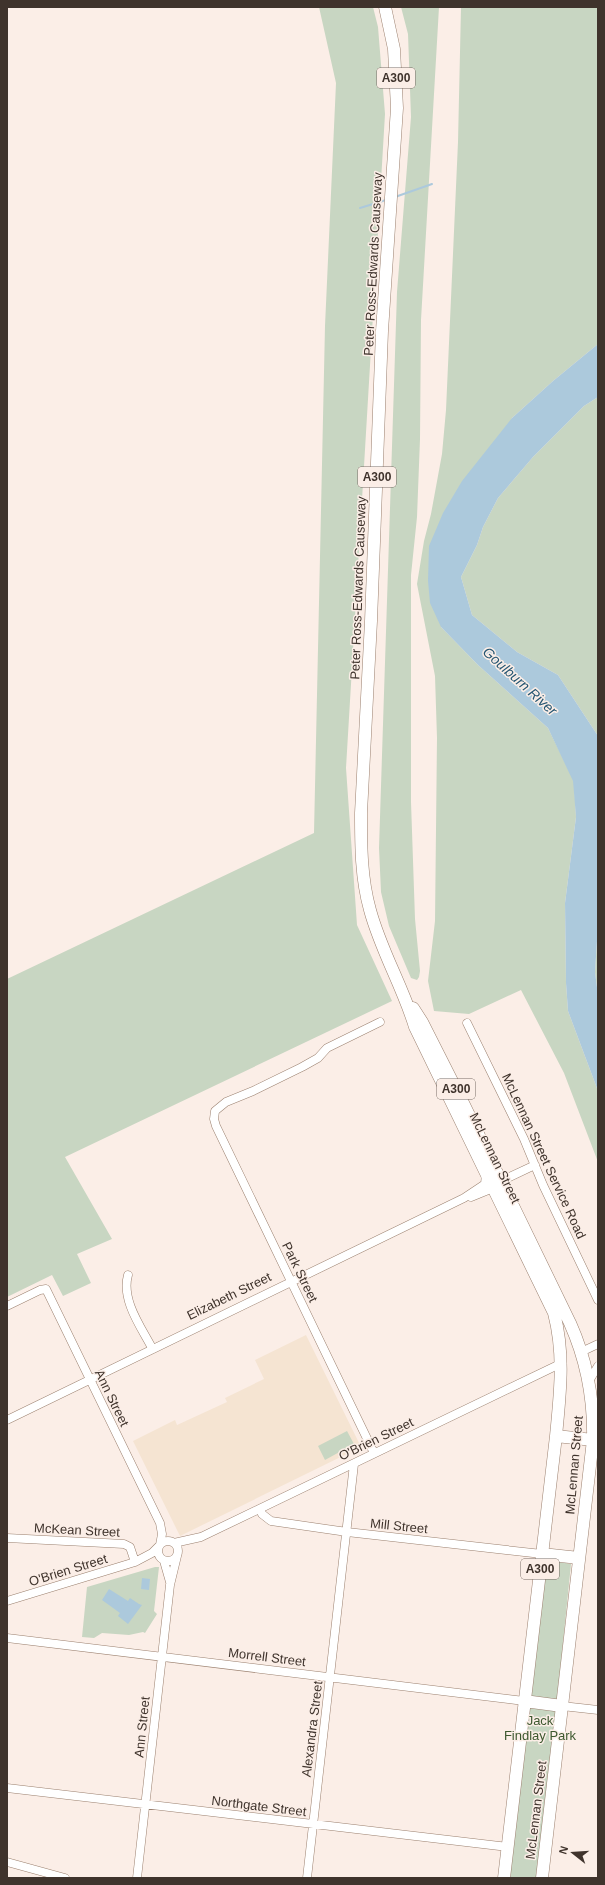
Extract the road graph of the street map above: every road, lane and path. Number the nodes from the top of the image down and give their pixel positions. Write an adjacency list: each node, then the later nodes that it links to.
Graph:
1 (385, 7): 2 (highway, Peter Ross-Edwards Causeway / A300)
2 (394, 974): 3 (highway, McLennan Street / A300)
3 (406, 999): 7 (highway, McLennan Street / A300); 8 (highway, McLennan Street / A300)
4 (380, 1022): 11 (street, Park Street)
5 (467, 1023): 6 (street, McLennan Street Service Road)
6 (535, 1165): 8 (street, Elizabeth Street); 12 (street, McLennan Street Service Road)
7 (486, 1173): 8 (highway, McLennan Street / A300); 9 (street, Elizabeth Street)
8 (497, 1184): 9 (street, Elizabeth Street); 16 (highway, McLennan Street / A300); 17 (highway, McLennan Street / A300)
9 (464, 1198): 11 (street, Elizabeth Street)
10 (128, 1275): 15 (street)
11 (292, 1281): 15 (street, Elizabeth Street); 24 (street, Park Street)
12 (598, 1300)
13 (7, 1306): 19 (street, Ann Street)
14 (598, 1344): 16 (street)
15 (152, 1348): 19 (street, Elizabeth Street)
16 (581, 1352): 17 (highway); 20 (highway, McLennan Street / A300)
17 (562, 1363): 22 (highway, McLennan Street / A300); 24 (street, O'Brien Street)
18 (598, 1366): 20 (street)
19 (90, 1380): 21 (street, Elizabeth Street); 27 (street, Ann Street)
20 (589, 1380): 23 (highway, McLennan Street / A300)
21 (7, 1420)
22 (556, 1436): 23 (highway); 33 (highway, McLennan Street / A300)
23 (595, 1441): 35 (highway, McLennan Street / A300)
24 (374, 1453): 25 (street, O'Brien Street)
25 (354, 1464): 26 (street, O'Brien Street); 28 (street, Alexandra Street)
26 (260, 1508): 28 (street, Mill Street); 29 (street, O'Brien Street)
27 (157, 1518): 31 (street, Ann Street); 32 (street, Ann Street)
28 (347, 1532): 33 (street, Mill Street); 42 (street, Alexandra Street)
29 (201, 1537): 31 (street, O'Brien Street); 34 (street, O'Brien Street)
30 (7, 1538): 37 (street, McKean Street)
31 (174, 1543): 32 (street); 34 (street)
32 (160, 1546): 36 (street); 37 (street, O'Brien Street)
33 (542, 1554): 35 (highway); 43 (highway, McLennan Street / A300)
34 (177, 1556): 36 (street); 38 (street, Ann Street)
35 (579, 1558): 44 (highway, McLennan Street / A300)
36 (164, 1560): 37 (street, O'Brien Street); 38 (street, Ann Street)
37 (136, 1562): 39 (street, O'Brien Street)
38 (170, 1585): 41 (street, Ann Street)
39 (7, 1601)
40 (7, 1638): 41 (street, Morrell Street)
41 (162, 1657): 42 (street, Morrell Street); 47 (street, Ann Street)
42 (330, 1677): 43 (street, Morrell Street); 48 (street, Alexandra Street)
43 (524, 1701): 44 (highway); 49 (highway, McLennan Street / A300)
44 (562, 1706): 45 (street); 55 (highway, McLennan Street / A300)
45 (598, 1710)
46 (7, 1788): 47 (street, Northgate Street)
47 (146, 1805): 48 (street, Northgate Street); 51 (street, Ann Street)
48 (313, 1825): 49 (street, Northgate Street); 53 (street, Alexandra Street)
49 (508, 1847): 54 (highway, McLennan Street / A300)
50 (7, 1862): 52 (street)
51 (138, 1876)
52 (65, 1878)
53 (307, 1878)
54 (504, 1878)
55 (542, 1878)

